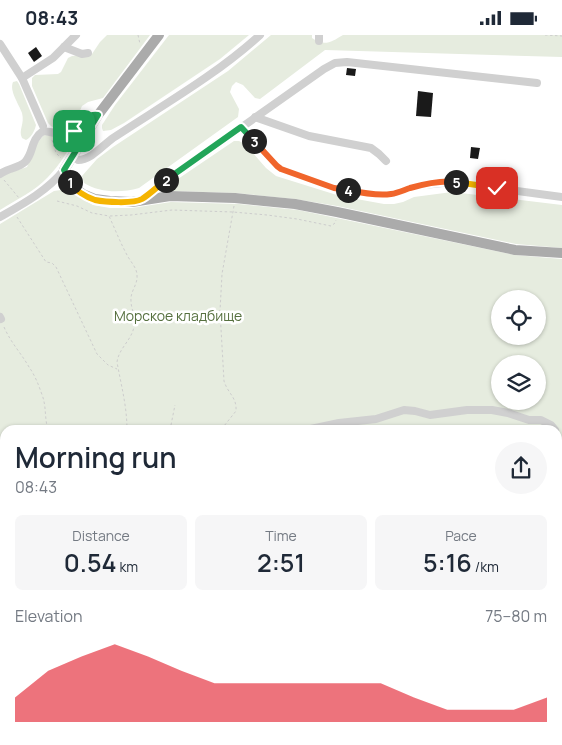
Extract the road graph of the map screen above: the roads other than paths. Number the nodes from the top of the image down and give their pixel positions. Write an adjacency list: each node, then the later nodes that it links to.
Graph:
1 (76, 35): 5 (street)
2 (159, 35): 9 (main road)
3 (260, 35): 14 (street)
4 (0, 45): 7 (street)
5 (64, 47): 6 (street); 7 (street)
6 (88, 53)
7 (22, 78): 12 (street)
8 (537, 83): 10 (street)
9 (98, 115): 12 (street); 14 (main road)
10 (255, 117): 11 (street); 13 (street)
11 (241, 127): 16 (street); 17 (street)
12 (47, 129): 15 (street)
13 (386, 161)
14 (68, 163): 17 (main road); 18 (street)
15 (0, 175)
16 (562, 197)
17 (141, 200): 19 (main road)
18 (0, 217)
19 (562, 253)
20 (330, 425): 21 (street)
21 (551, 425)

